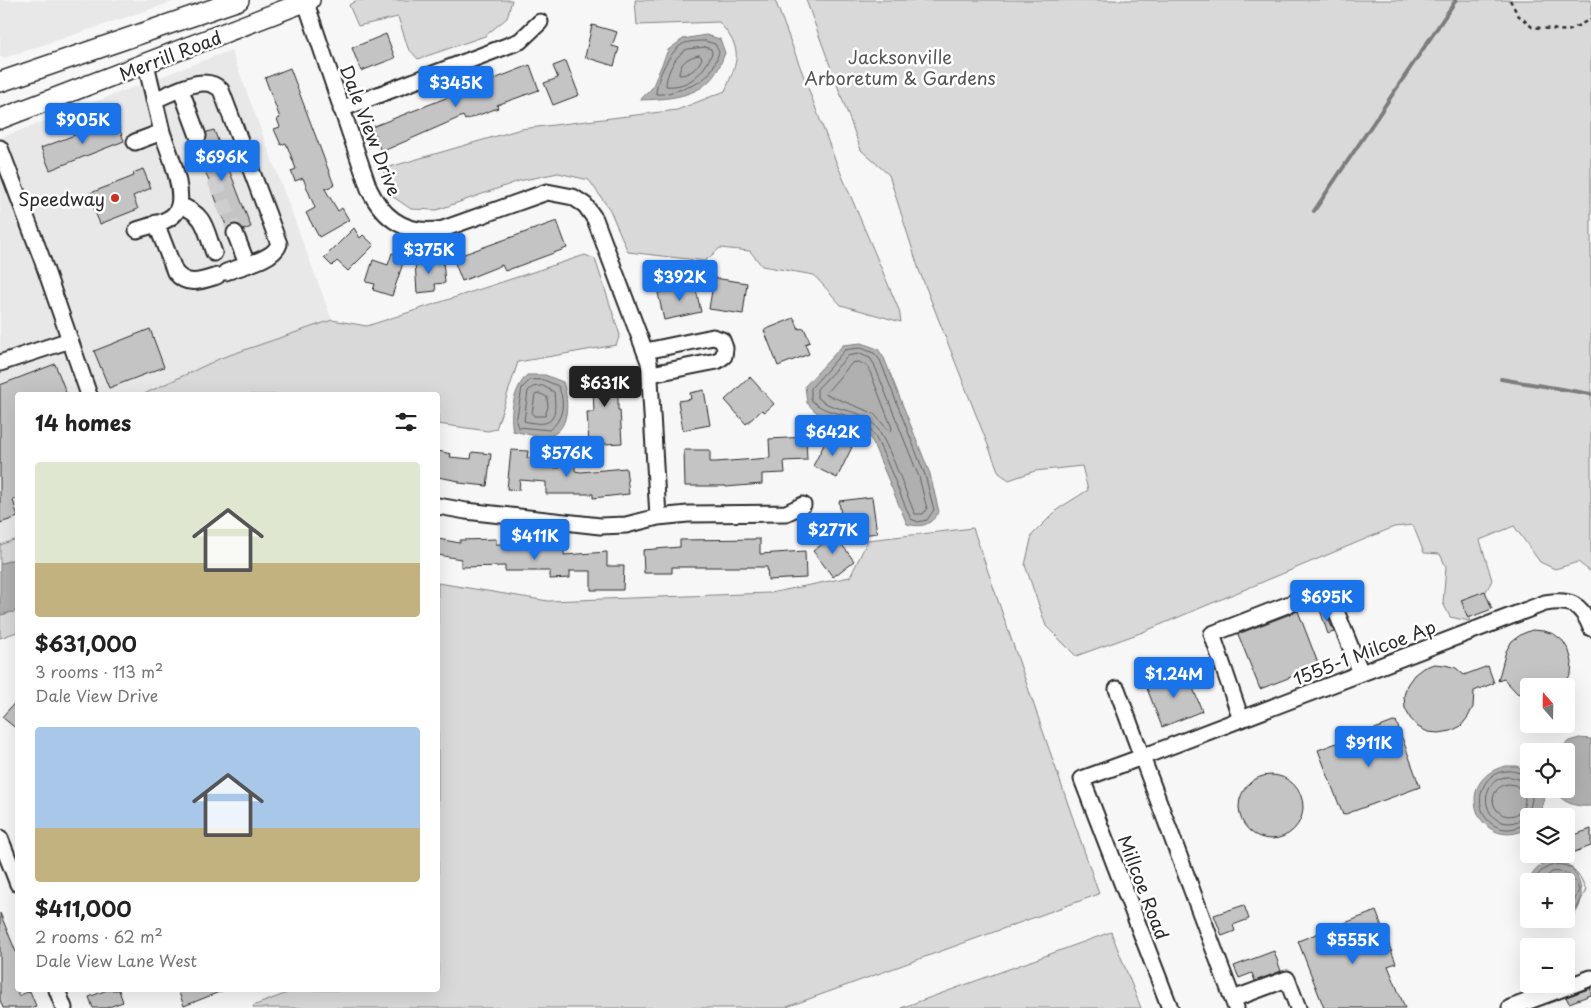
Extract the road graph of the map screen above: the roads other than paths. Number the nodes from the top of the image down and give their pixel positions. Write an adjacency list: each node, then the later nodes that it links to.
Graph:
1 (239, 0): 5 (main road, Merrill Road)
2 (307, 1): 4 (main road, Merrill Road); 8 (street, Dale View Drive)
3 (540, 22): 8 (street)
4 (146, 64): 7 (street); 9 (main road, Merrill Road)
5 (0, 82)
6 (180, 90): 7 (street); 11 (street); 19 (street)
7 (154, 100): 10 (street)
8 (340, 109): 21 (street, Dale View Drive)
9 (0, 119)
10 (162, 132): 12 (street); 14 (street)
11 (198, 136)
12 (135, 142)
13 (0, 148): 20 (street)
14 (179, 204): 15 (street); 18 (street)
15 (156, 223): 16 (street); 19 (street)
16 (137, 230)
17 (235, 233): 19 (street)
18 (214, 253)
19 (247, 264)
20 (70, 340): 22 (street); 24 (street)
21 (646, 351): 23 (street, Dale View Drive); 23 (street)
22 (0, 363)
23 (651, 374): 27 (street, Dale View Drive)
24 (88, 392)
25 (803, 505): 27 (street)
26 (440, 506): 27 (street)
27 (658, 517)
28 (1591, 628): 29 (street, 1555-1 Milcoe Ap)
29 (1361, 673): 31 (street, 1555-1 Milcoe Ap); 31 (street)
30 (1117, 689): 32 (street)
31 (1241, 719): 32 (street, 1555-1 Milcoe Ap)
32 (1142, 757): 33 (street, 1555-1 Milcoe Ap); 38 (street)
33 (1082, 779): 40 (street, Millcoe Road)
34 (0, 838): 35 (street)
35 (15, 876)
36 (1591, 978): 42 (street)
37 (58, 992): 39 (street)
38 (1235, 1003): 41 (street)
39 (64, 1008)
40 (1170, 1008)
41 (1298, 1008)
42 (1510, 1008)

